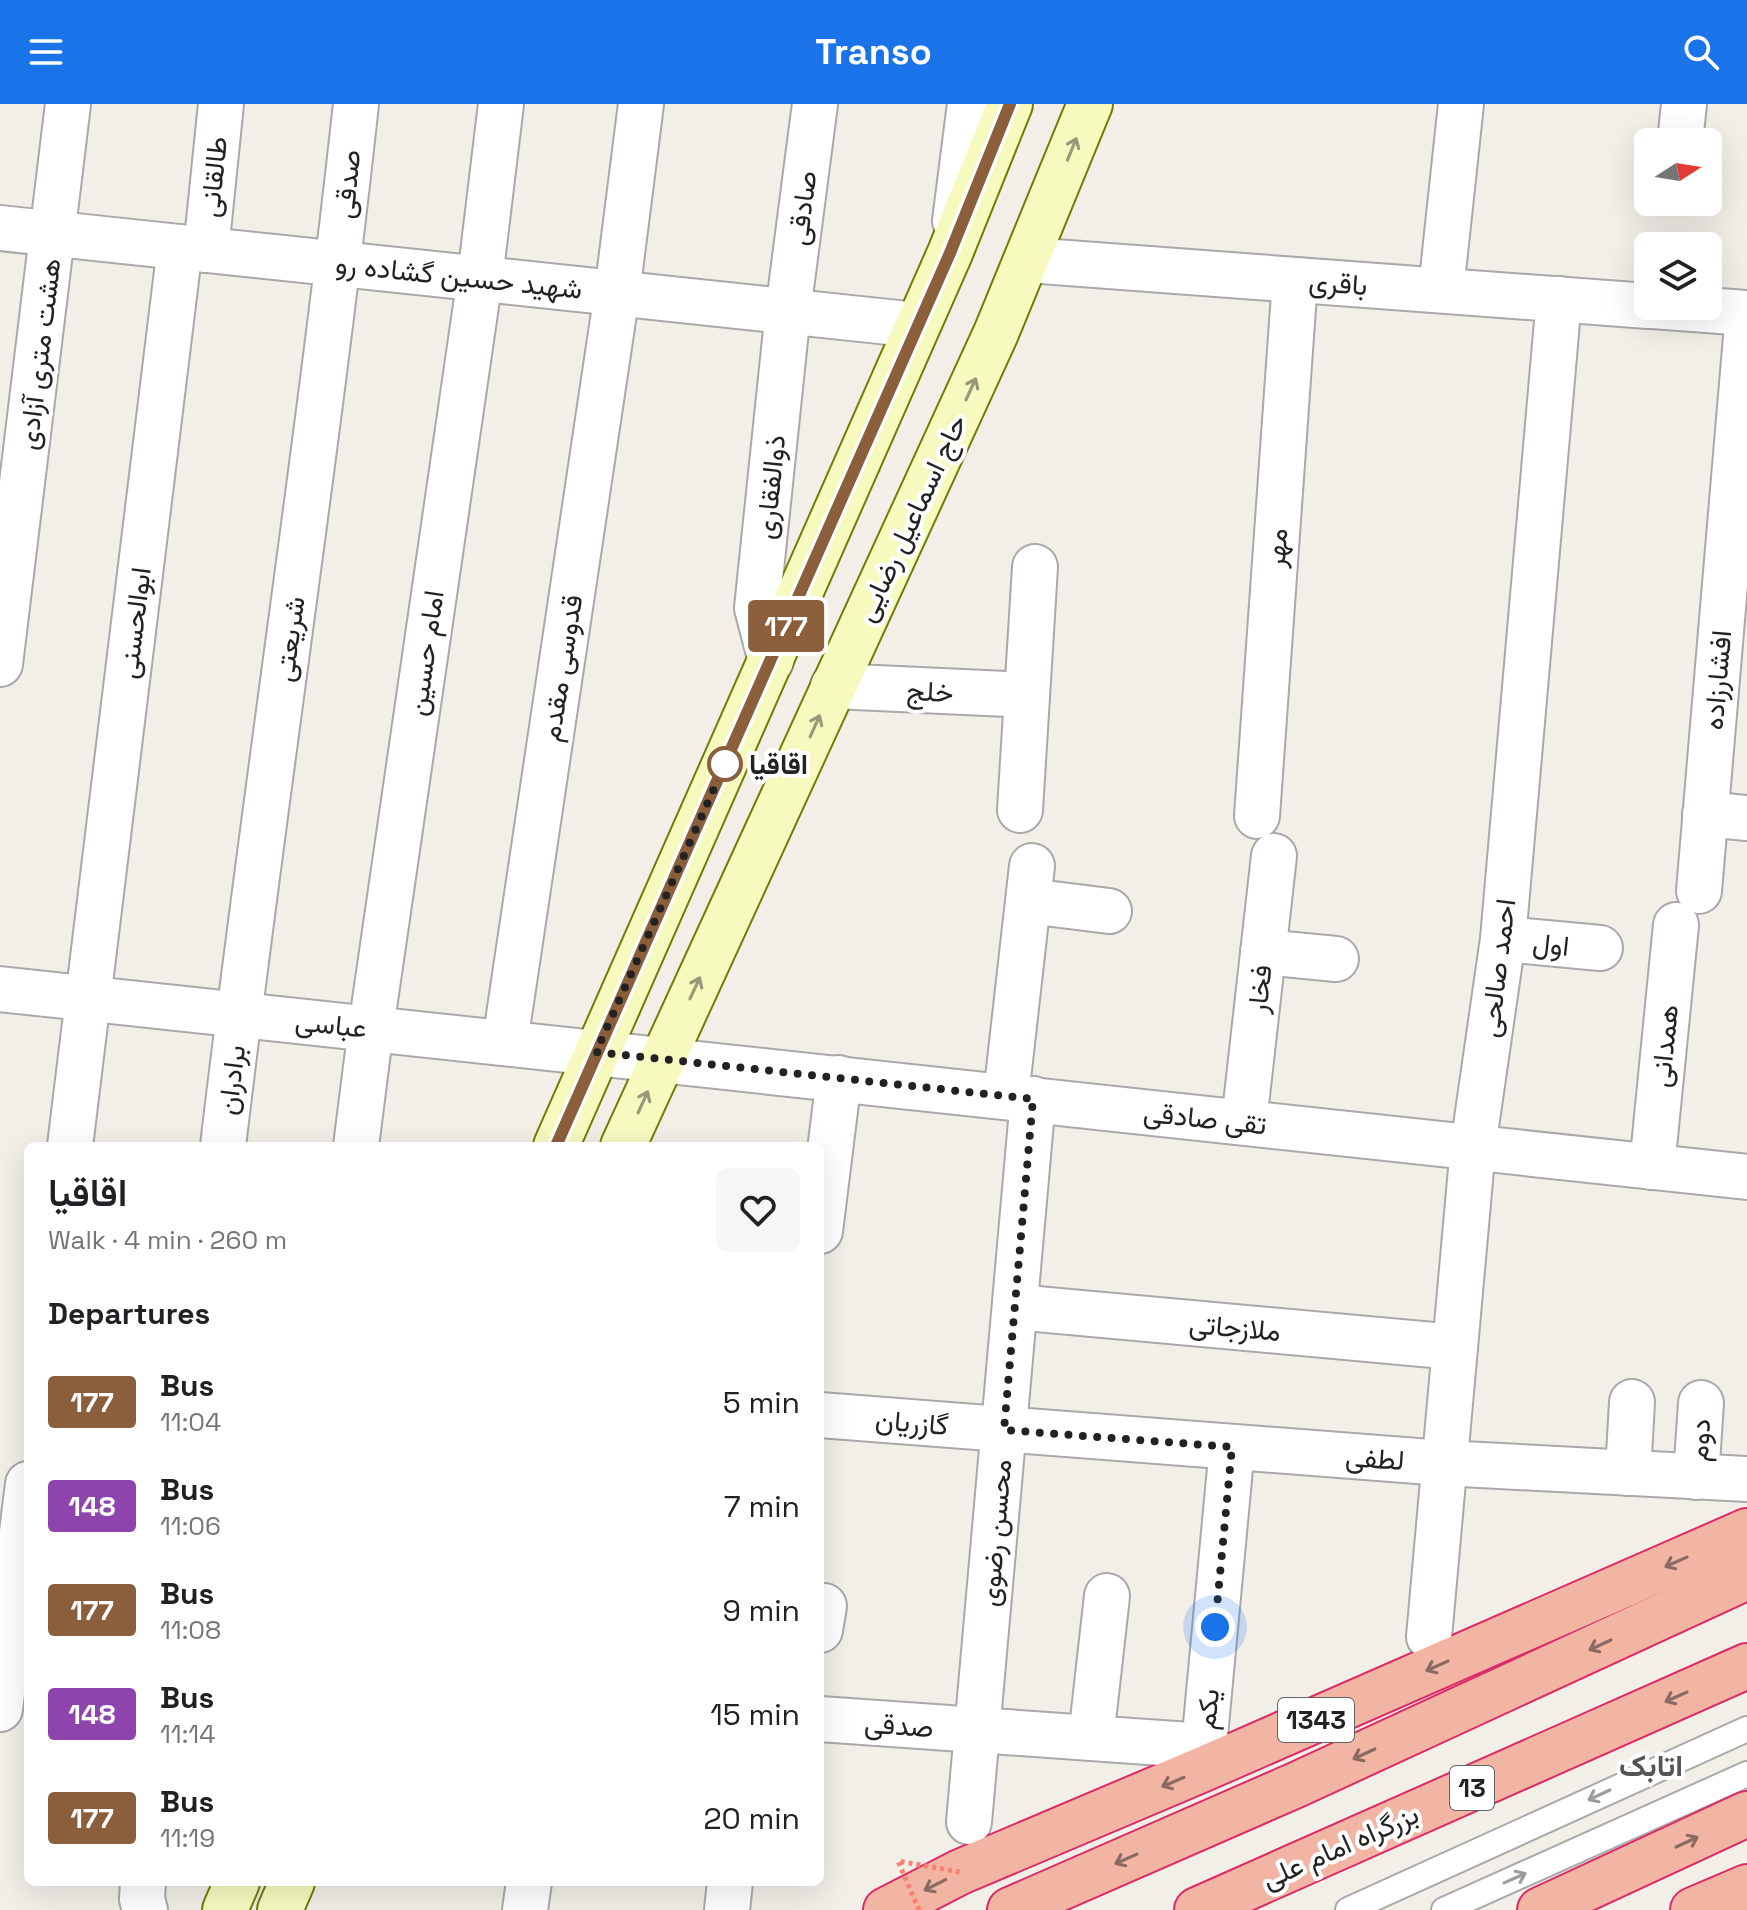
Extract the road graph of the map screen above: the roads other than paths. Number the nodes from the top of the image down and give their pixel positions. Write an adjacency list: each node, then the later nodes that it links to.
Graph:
1 (68, 104): 14 (street, هشت متری آزادی)
2 (221, 104): 15 (street, طالقانی)
3 (356, 104): 18 (street, صدقی)
4 (501, 104): 19 (street, امام حسین)
5 (641, 104): 22 (street, قدوسی مقدم)
6 (815, 104): 25 (street, صادقی)
7 (970, 104): 16 (street)
8 (1010, 104): 16 (main road)
9 (1090, 104): 17 (main road, حاج اسماعیل رضایی, one-way to 9)
10 (1461, 104): 21 (street)
11 (1684, 104): 12 (street)
12 (1681, 128)
13 (0, 228): 14 (street, شهید حسین گشاده رو)
14 (53, 234): 15 (street, شهید حسین گشاده رو); 33 (street, هشت متری آزادی)
15 (193, 249): 18 (street, شهید حسین گشاده رو); 47 (street, ابوالحسنی)
16 (950, 253): 28 (main road)
17 (1028, 260): 20 (street, باقری); 34 (main road, حاج اسماعیل رضایی, one-way to 17)
18 (338, 264): 19 (street, شهید حسین گشاده رو); 48 (street, شریعتی)
19 (480, 278): 22 (street, شهید حسین گشاده رو); 49 (street, امام حسین)
20 (1295, 280): 21 (street, باقری); 37 (street, مهر)
21 (1441, 290): 23 (street, باقری)
22 (617, 293): 25 (street, شهید حسین گشاده رو); 50 (street, قدوسی مقدم)
23 (1559, 299): 24 (street, باقری); 42 (street, احمد صالحی)
24 (1634, 305)
25 (788, 311): 28 (street, شهید حسین گشاده رو); 32 (street, ذوالفقاری)
26 (1722, 311): 27 (street, باقری)
27 (1747, 313)
28 (917, 325): 32 (main road)
29 (1747, 325): 30 (street, افشارزاده)
30 (1737, 558): 38 (street, افشارزاده)
31 (1035, 567): 35 (street)
32 (771, 661): 51 (main road)
33 (0, 664)
34 (833, 686): 35 (street, خلج); 52 (main road, حاج اسماعیل رضایی, one-way to 34)
35 (1027, 695): 36 (street)
36 (1020, 810)
37 (1257, 816)
38 (1726, 816): 40 (street, افشارزاده)
39 (1274, 856): 44 (street, فخار)
40 (1688, 908): 62 (street, همدانی)
41 (1109, 911): 54 (street, محسن رضوی)
42 (1503, 939): 43 (street, اول); 61 (street, احمد صالحی)
43 (1600, 948)
44 (1263, 952): 45 (street); 55 (street, فخار)
45 (1336, 959)
46 (0, 989): 47 (street, عباسی)
47 (88, 998): 48 (street, عباسی); 56 (street, ابوالحسنی)
48 (239, 1014): 49 (street, عباسی); 57 (street, برادران)
49 (371, 1028): 50 (street, عباسی); 58 (street, امام حسین)
50 (505, 1042): 51 (street, عباسی)
51 (596, 1052): 52 (street, عباسی); 59 (main road)
52 (662, 1059): 53 (street, تقی صادقی); 60 (main road, حاج اسماعیل رضایی, one-way to 52)
53 (839, 1078): 54 (street, تقی صادقی); 64 (street)
54 (1020, 1098): 55 (street, تقی صادقی); 65 (street, محسن رضوی)
55 (1244, 1122): 61 (street, تقی صادقی)
56 (70, 1142)
57 (223, 1142)
58 (357, 1142)
59 (558, 1142)
60 (625, 1142)
61 (1473, 1147): 62 (street, تقی صادقی); 66 (street, احمد صالحی)
62 (1652, 1167): 63 (street, تقی صادقی)
63 (1747, 1177)
64 (824, 1199)
65 (1015, 1307): 66 (street, ملازجاتی); 70 (street, محسن رضوی)
66 (1455, 1347): 72 (street, احمد صالحی)
67 (1632, 1402): 73 (street)
68 (1701, 1403): 74 (street, دوم)
69 (824, 1415): 70 (street, گازریان)
70 (1004, 1430): 71 (street, لطفی); 85 (street, محسن رضوی)
71 (1232, 1447): 72 (street, لطفی); 86 (street, یکم)
72 (1443, 1463): 73 (street, لطفی); 80 (street, احمد صالحی)
73 (1628, 1473): 74 (street, لطفی)
74 (1696, 1477): 75 (street, لطفی)
75 (1747, 1479)
76 (24, 1526): 82 (street)
77 (1747, 1531): 101 (highway, 1343, one-way to 101)
78 (1747, 1577): 102 (highway, 1343, one-way to 102)
79 (1107, 1596): 86 (street)
80 (1429, 1637)
81 (1747, 1666): 103 (highway, بزرگراه امام علی / 13, one-way to 103)
82 (8, 1693)
83 (824, 1719): 85 (street, صدقی)
84 (1747, 1729): 104 (lane, one-way to 104)
85 (977, 1731): 86 (street, یکم); 89 (street, محسن رضوی)
86 (1091, 1738)
87 (1747, 1774): 105 (lane, one-way to 87)
88 (1747, 1814): 106 (highway, one-way to 88)
89 (969, 1822)
90 (143, 1886): 96 (street)
91 (235, 1886): 97 (main road)
92 (290, 1886): 98 (main road)
93 (528, 1886): 99 (street)
94 (730, 1886): 100 (street)
95 (1747, 1887): 107 (highway)
96 (145, 1910)
97 (225, 1910)
98 (280, 1910)
99 (525, 1910)
100 (727, 1910)
101 (886, 1910)
102 (1010, 1910)
103 (1197, 1910)
104 (1348, 1910)
105 (1444, 1910)
106 (1540, 1910)
107 (1693, 1910)

